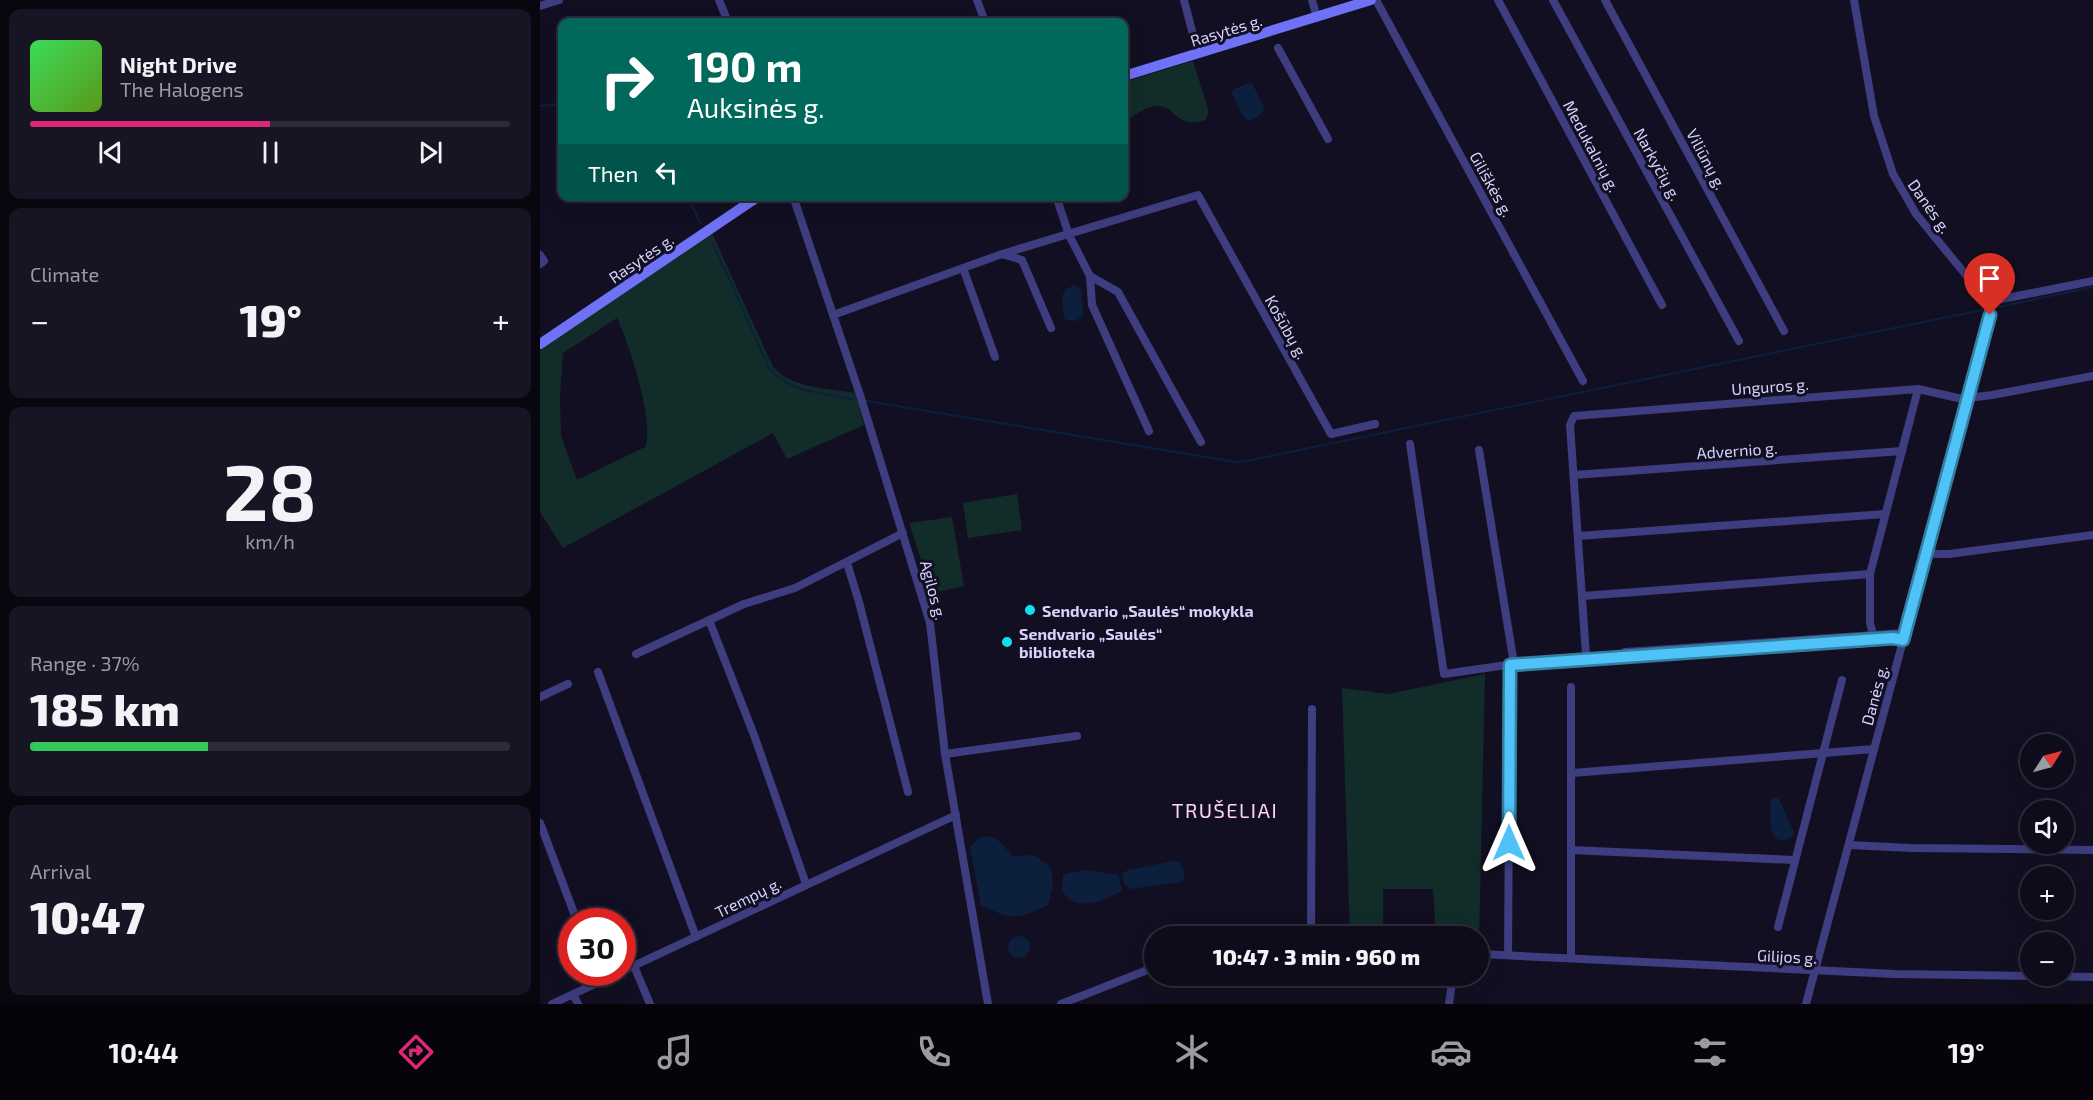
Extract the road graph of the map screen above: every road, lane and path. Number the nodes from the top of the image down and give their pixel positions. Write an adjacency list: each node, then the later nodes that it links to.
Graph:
1 (559, 0): 12 (street)
2 (719, 0): 13 (street)
3 (977, 0): 14 (street)
4 (1184, 0): 17 (street)
5 (1312, 0): 15 (street)
6 (1371, 0): 15 (main road, Rasytės g.)
7 (1376, 0): 39 (street, Giliškės g.)
8 (1498, 0): 31 (street, Medukalnių g.)
9 (1553, 0): 35 (street, Narkyčių g.)
10 (1605, 0): 34 (street, Viliūnų g.)
11 (1854, 0): 30 (street, Danės g.)
12 (540, 6)
13 (726, 18)
14 (984, 18)
15 (1317, 18): 17 (main road, Rasytės g.)
16 (1278, 48): 19 (street)
17 (1198, 54): 18 (main road, Rasytės g.)
18 (1128, 75)
19 (1328, 139)
20 (752, 201): 36 (main road, Rasytės g.)
21 (795, 201): 32 (street, Agilos g.)
22 (1058, 201): 23 (street)
23 (1069, 235): 24 (street); 28 (street); 42 (street, Košūbų g.)
24 (1002, 254): 27 (street); 33 (street)
25 (540, 255): 26 (street)
26 (540, 264)
27 (963, 268): 32 (street); 37 (street)
28 (1090, 276): 43 (street); 44 (street)
29 (2093, 281): 30 (street)
30 (1987, 302): 41 (street, Danės g.)
31 (1662, 305)
32 (833, 315): 50 (street, Agilos g.)
33 (1051, 328)
34 (1784, 331)
35 (1739, 341)
36 (540, 344)
37 (995, 357)
38 (2093, 376): 41 (street, Unguros g.)
39 (1583, 381)
40 (1918, 389): 41 (street, Unguros g.); 47 (street); 48 (street, Unguros g.)
41 (1968, 398): 53 (street, Danės g.)
42 (1375, 424)
43 (1149, 430)
44 (1201, 442)
45 (1410, 444): 63 (street)
46 (1479, 450): 63 (street)
47 (1902, 451): 48 (street, Advernio g.); 49 (street)
48 (1574, 475): 52 (street)
49 (1885, 514): 52 (street); 55 (street)
50 (903, 533): 54 (street); 73 (street, Agilos g.)
51 (2093, 535): 53 (street)
52 (1578, 536): 56 (street)
53 (1926, 552): 59 (street, Danės g.)
54 (847, 562): 57 (street); 75 (street)
55 (1870, 574): 56 (street); 58 (street)
56 (1583, 596): 61 (street)
57 (709, 620): 60 (street); 82 (street)
58 (1873, 634): 59 (street); 61 (street)
59 (1904, 636): 63 (street); 71 (street, Danės g.)
60 (636, 654)
61 (1586, 655): 62 (street)
62 (1558, 657)
63 (1512, 664): 88 (street)
64 (598, 672): 86 (street)
65 (1842, 680): 72 (street)
66 (568, 684): 68 (street)
67 (1571, 687): 74 (street)
68 (540, 698)
69 (1312, 709): 84 (street)
70 (1077, 736): 73 (street)
71 (1874, 749): 72 (street); 78 (street, Danės g.)
72 (1821, 753): 74 (street); 81 (street)
73 (945, 754): 76 (street, Agilos g.)
74 (1572, 773): 79 (street)
75 (908, 792)
76 (956, 814): 82 (street, Trempų g.); 101 (street, Agilos g.)
77 (540, 823): 83 (street)
78 (1849, 845): 80 (street); 91 (street, Danės g.)
79 (1571, 850): 81 (street); 89 (street)
80 (2093, 850)
81 (1794, 860): 85 (street)
82 (806, 884): 86 (street, Trempų g.)
83 (572, 908)
84 (1311, 926)
85 (1778, 927)
86 (696, 937): 90 (street, Trempų g.)
87 (1489, 954): 88 (street, Gilijos g.)
88 (1508, 955): 89 (street, Gilijos g.)
89 (1571, 958): 91 (street, Gilijos g.)
90 (636, 965)
91 (1815, 970): 94 (street, Gilijos g.); 104 (street, Danės g.)
92 (636, 971): 100 (street)
93 (1144, 971): 102 (street)
94 (2093, 977)
95 (593, 986): 97 (street, Trempų g.)
96 (1451, 986): 103 (street)
97 (573, 994): 98 (street, Trempų g.); 99 (street)
98 (552, 1004)
99 (578, 1004)
100 (650, 1004)
101 (988, 1004)
102 (1061, 1004)
103 (1449, 1004)
104 (1806, 1004)

